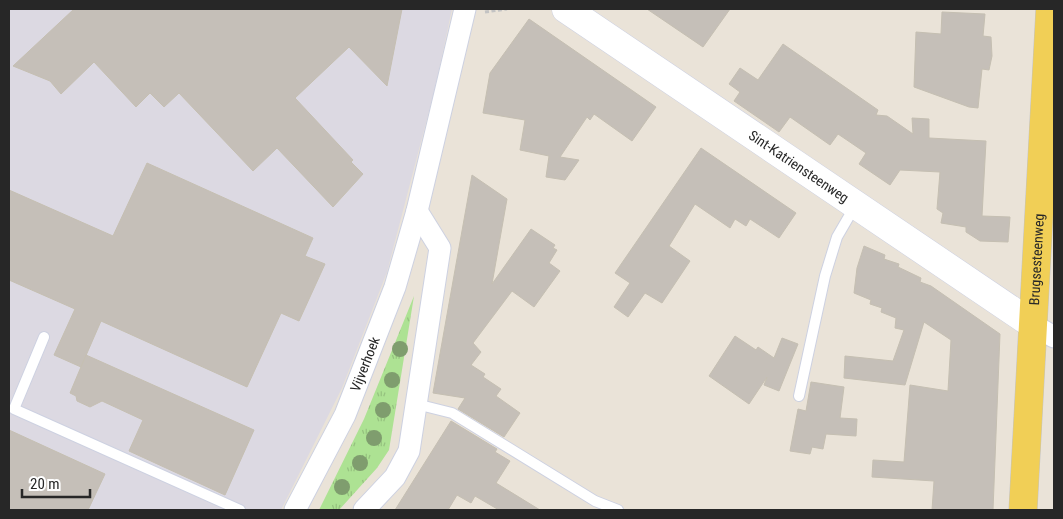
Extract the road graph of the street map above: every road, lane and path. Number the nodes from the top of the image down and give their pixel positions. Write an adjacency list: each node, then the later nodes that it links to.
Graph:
1 (465, 9): 5 (street, Vijverhoek)
2 (566, 9): 4 (street, Sint-Katriensteenweg)
3 (1050, 9): 6 (main road, Brugsesteenweg)
4 (855, 205): 6 (street, Sint-Katriensteenweg); 8 (lane)
5 (417, 211): 9 (street); 11 (street, Vijverhoek)
6 (1043, 330): 14 (main road, Brugsesteenweg)
7 (44, 337): 10 (lane)
8 (799, 396)
9 (416, 404): 12 (street); 13 (lane)
10 (240, 510)
11 (295, 510)
12 (364, 510)
13 (618, 510)
14 (1023, 510)

